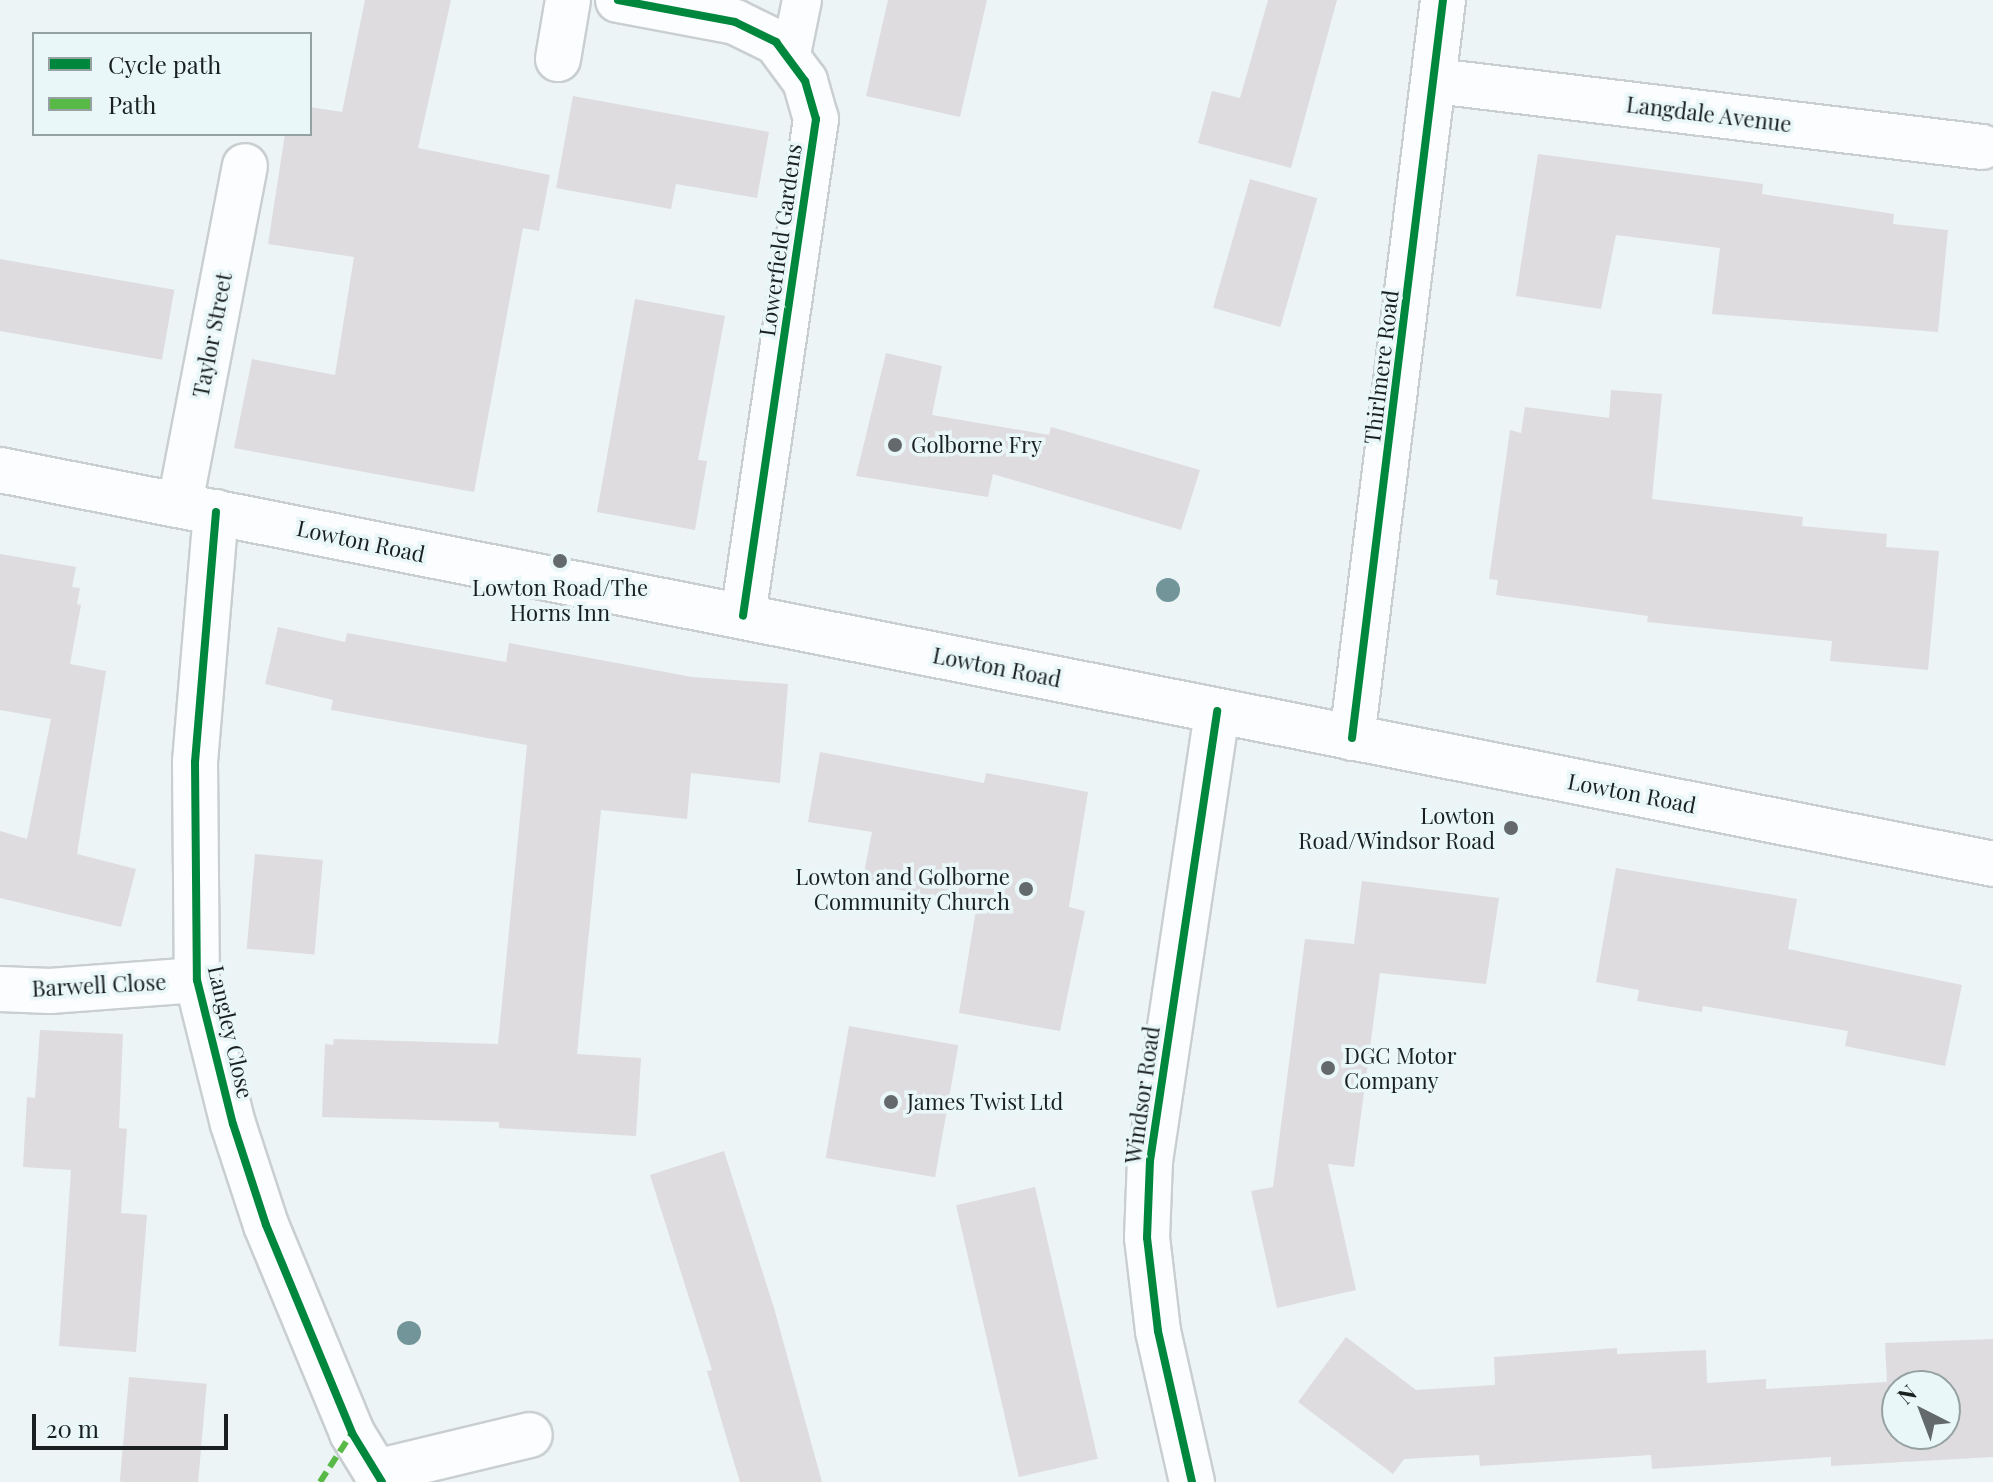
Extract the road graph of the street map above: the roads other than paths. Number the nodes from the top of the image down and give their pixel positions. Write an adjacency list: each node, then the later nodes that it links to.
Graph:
1 (568, 0): 5 (street)
2 (618, 0): 6 (street, Lowerfield Gardens)
3 (802, 0): 6 (lane)
4 (1443, 0): 7 (street, Thirlmere Road)
5 (558, 59)
6 (790, 59): 12 (street, Lowerfield Gardens)
7 (1436, 81): 8 (street, Langdale Avenue); 14 (street, Thirlmere Road)
8 (1982, 147)
9 (245, 166): 11 (street, Taylor Street)
10 (0, 470): 11 (street, Lowton Road)
11 (198, 507): 12 (street, Lowton Road); 16 (street, Langley Close)
12 (743, 616): 13 (street, Lowton Road)
13 (1217, 711): 14 (street, Lowton Road); 20 (street, Windsor Road)
14 (1352, 738): 15 (street, Lowton Road)
15 (1993, 864)
16 (197, 980): 17 (street, Barwell Close); 19 (street, Langley Close)
17 (0, 989)
18 (530, 1435): 19 (street)
19 (379, 1477)
20 (1192, 1482)

